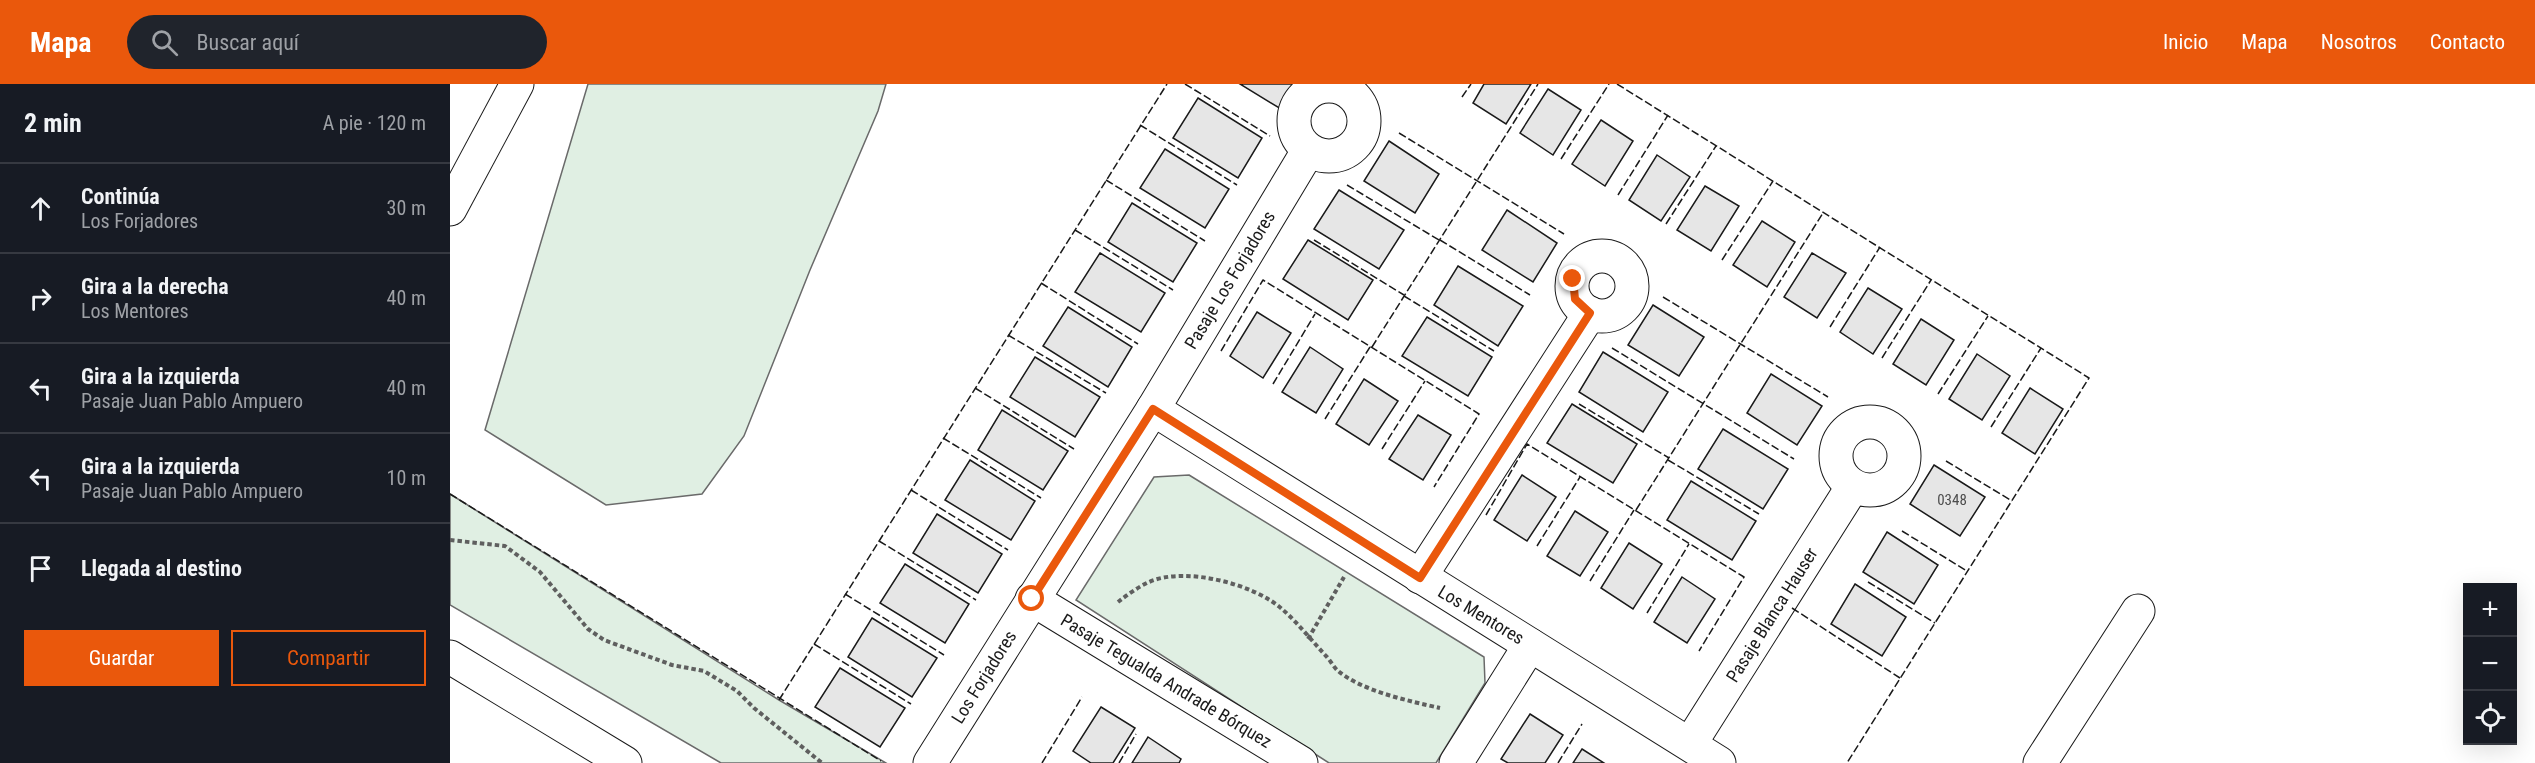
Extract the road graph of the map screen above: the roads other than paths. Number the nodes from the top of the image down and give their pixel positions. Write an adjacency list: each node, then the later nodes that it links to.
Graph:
1 (517, 84): 3 (street)
2 (1308, 151): 5 (street, Pasaje Los Forjadores)
3 (450, 209)
4 (1590, 313): 7 (street)
5 (1153, 409): 7 (street, Los Mentores); 8 (street, Los Forjadores)
6 (1853, 486): 12 (street, Pasaje Blanca Hauser)
7 (1420, 578): 10 (street, Los Mentores)
8 (1032, 599): 14 (street, Los Forjadores); 15 (street, Pasaje Tegualda Andrade Bórquez)
9 (2138, 611): 18 (street)
10 (1530, 645): 12 (street, Los Mentores); 16 (street)
11 (450, 657): 13 (street)
12 (1690, 744): 17 (street, Los Mentores)
13 (625, 763)
14 (930, 763)
15 (1301, 763)
16 (1456, 763)
17 (1719, 763)
18 (2040, 763)

